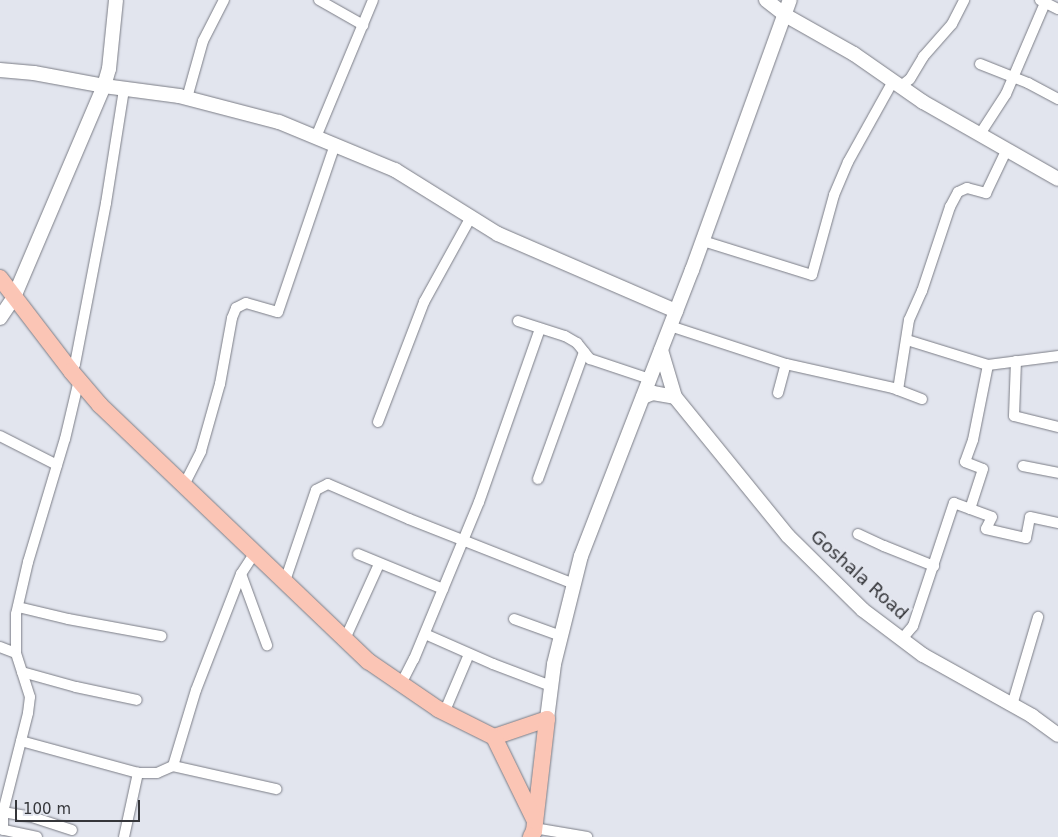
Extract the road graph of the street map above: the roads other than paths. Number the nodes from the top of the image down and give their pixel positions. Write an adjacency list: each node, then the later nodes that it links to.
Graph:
1 (116, 0): 16 (main road)
2 (224, 0): 18 (street)
3 (319, 0): 11 (street)
4 (373, 0): 11 (street)
5 (766, 0): 10 (main road)
6 (790, 0): 10 (main road)
7 (964, 0): 15 (street)
8 (1042, 1): 9 (street); 14 (street)
9 (1058, 9)
10 (785, 15): 15 (main road); 26 (main road)
11 (363, 25): 21 (street)
12 (980, 64): 14 (street)
13 (0, 70): 16 (main road)
14 (1013, 79): 19 (street); 20 (street)
15 (897, 84): 20 (main road); 26 (street)
16 (104, 86): 17 (main road); 28 (main road)
17 (124, 89): 18 (main road); 41 (street)
18 (187, 98): 21 (main road)
19 (1058, 99)
20 (980, 134): 23 (main road)
21 (316, 137): 22 (main road)
22 (335, 145): 25 (main road); 55 (street)
23 (1007, 149): 24 (main road); 34 (street)
24 (1058, 179)
25 (471, 217): 29 (main road); 48 (street)
26 (703, 240): 29 (main road)
27 (0, 278): 28 (main road)
28 (14, 297): 30 (main road); 41 (main road)
29 (676, 311): 32 (main road)
30 (0, 318)
31 (518, 320): 33 (street)
32 (670, 326): 35 (main road); 39 (street)
33 (540, 329): 36 (street); 59 (street)
34 (907, 340): 40 (street); 43 (street)
35 (661, 350): 42 (main road); 46 (main road)
36 (584, 352): 42 (street); 54 (street)
37 (1058, 356): 38 (street)
38 (1016, 362): 40 (street); 49 (street)
39 (786, 364): 43 (street); 44 (street)
40 (988, 365): 56 (street)
41 (75, 375): 51 (street); 55 (main road)
42 (650, 379): 45 (main road)
43 (898, 390): 47 (street)
44 (778, 393)
45 (643, 397): 46 (main road); 66 (main road)
46 (675, 397): 75 (main road, Goshala Road)
47 (922, 400)
48 (378, 422)
49 (1058, 426)
50 (0, 436): 51 (street)
51 (57, 465): 68 (street)
52 (1023, 466): 53 (street)
53 (1058, 473)
54 (538, 479)
55 (184, 485): 60 (main road)
56 (970, 509): 57 (street); 63 (street)
57 (1058, 523)
58 (858, 534): 63 (street)
59 (461, 541): 65 (street); 66 (street); 67 (street)
60 (254, 554): 64 (street); 65 (main road)
61 (358, 554): 62 (street)
62 (379, 564): 67 (street); 74 (street)
63 (934, 566): 75 (street)
64 (240, 574): 76 (street); 90 (street)
65 (285, 581): 74 (main road)
66 (574, 584): 73 (main road)
67 (443, 589): 71 (street)
68 (18, 607): 72 (street); 78 (street)
69 (1038, 617): 84 (street)
70 (514, 618): 73 (street)
71 (424, 634): 79 (street); 81 (street)
72 (161, 636)
73 (561, 636): 82 (main road)
74 (345, 639): 81 (main road)
75 (902, 639): 84 (main road, Goshala Road)
76 (267, 645)
77 (0, 647): 78 (street)
78 (16, 652): 80 (street)
79 (469, 654): 82 (street); 85 (street)
80 (22, 672): 83 (street); 89 (street)
81 (401, 684): 85 (main road)
82 (551, 686): 86 (main road)
83 (137, 700)
84 (1012, 705): 87 (main road, Goshala Road)
85 (444, 713): 88 (main road)
86 (547, 719): 88 (main road); 95 (main road)
87 (1058, 735)
88 (494, 737): 95 (main road)
89 (22, 741): 91 (street); 93 (street)
90 (173, 766): 91 (street); 92 (street)
91 (138, 773): 97 (street)
92 (276, 789)
93 (3, 812): 94 (street); 96 (street)
94 (72, 830)
95 (534, 831): 98 (street)
96 (36, 837)
97 (124, 837)
98 (587, 837)

